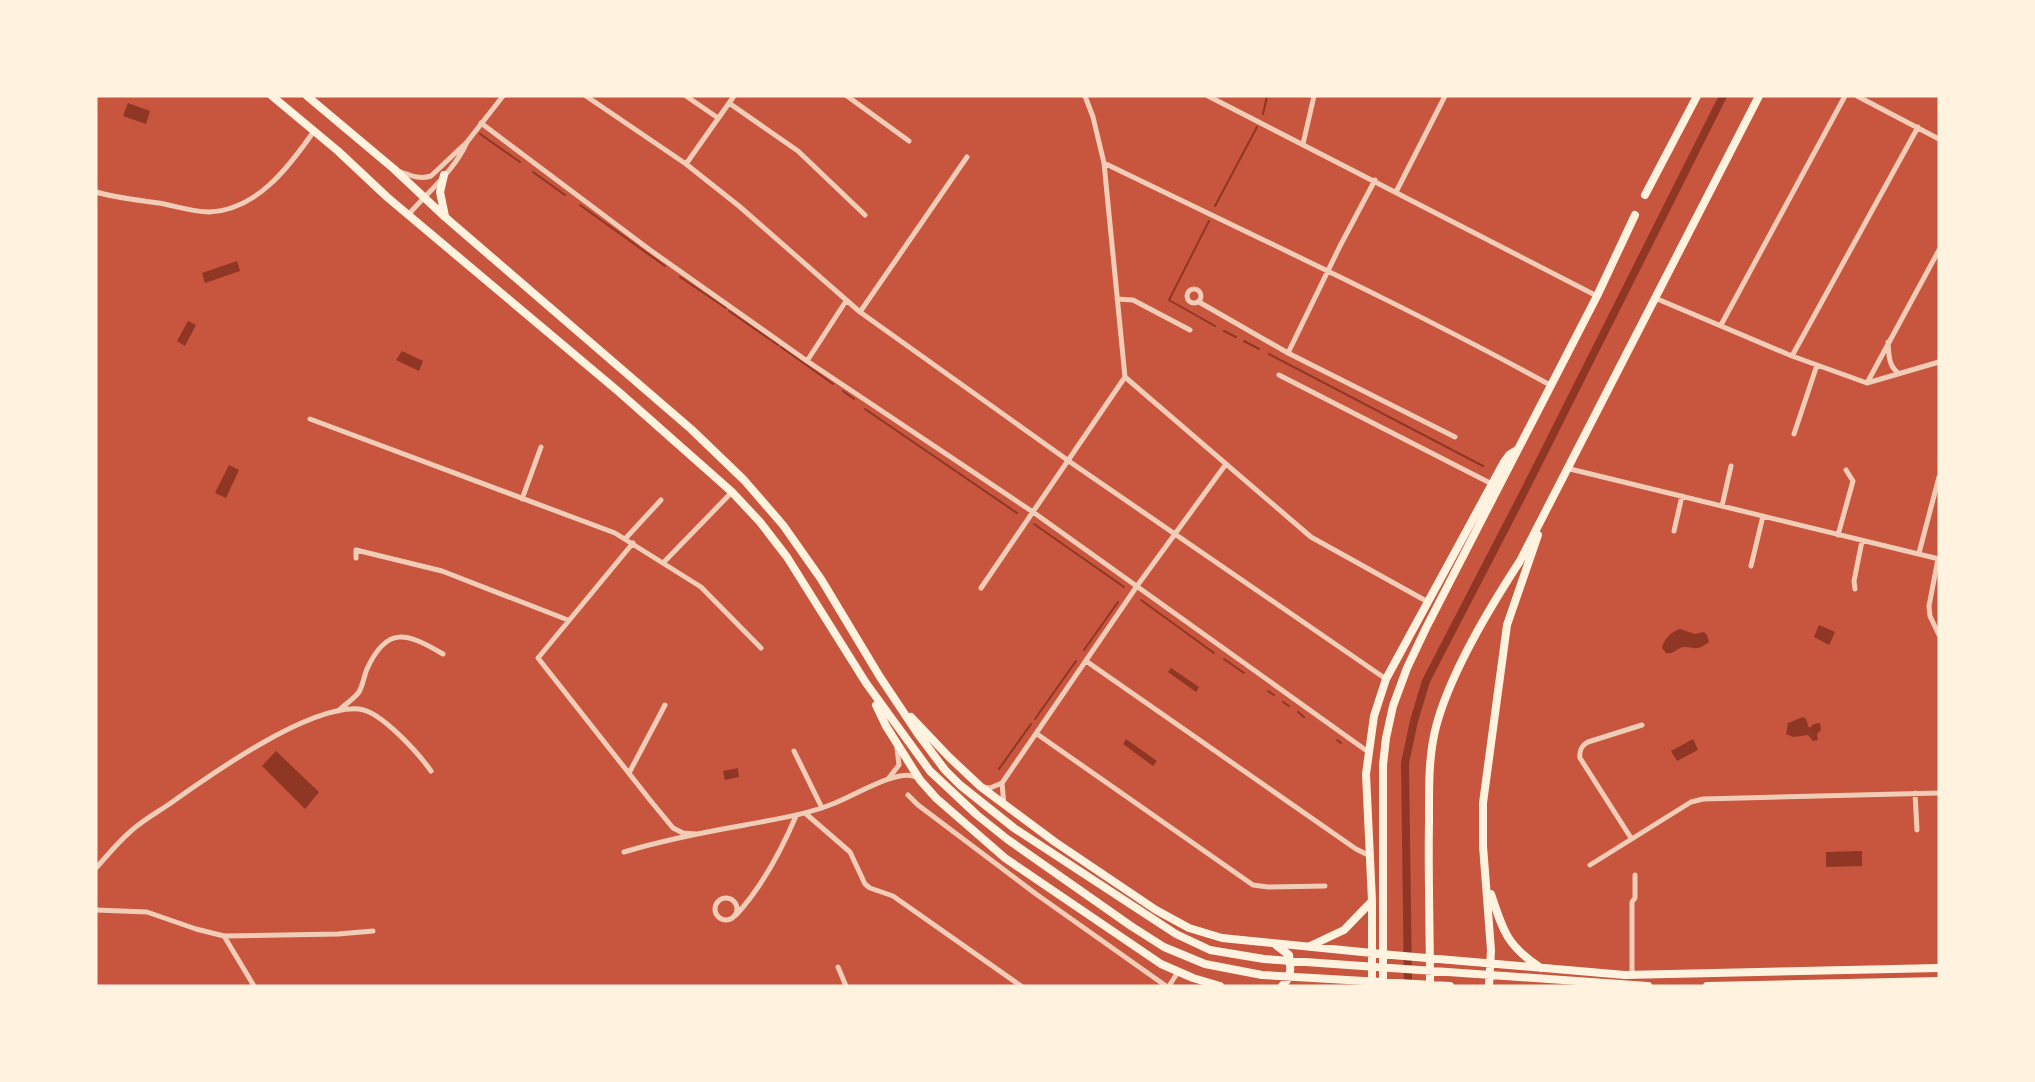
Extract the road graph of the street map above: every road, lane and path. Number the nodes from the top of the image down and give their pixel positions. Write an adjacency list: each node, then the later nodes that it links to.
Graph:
1 (272, 96): 21 (highway)
2 (307, 96): 29 (highway)
3 (503, 96): 19 (street)
4 (586, 96): 28 (street)
5 (686, 96): 18 (street)
6 (734, 96): 17 (street)
7 (847, 96): 23 (street)
8 (1085, 96): 27 (street)
9 (1208, 96): 16 (street)
10 (1314, 96): 25 (street)
11 (1444, 96): 33 (street)
12 (1697, 96): 34 (highway)
13 (1759, 96): 43 (highway)
14 (1845, 96): 48 (street)
15 (1857, 96): 20 (street)
16 (1219, 99): 25 (street)
17 (729, 103): 18 (street); 37 (street)
18 (718, 118): 28 (street)
19 (481, 123): 24 (street); 53 (street)
20 (1918, 127): 22 (street); 52 (street)
21 (314, 131): 32 (street); 36 (highway)
22 (1939, 139)
23 (909, 141)
24 (466, 142): 29 (street); 30 (street)
25 (1303, 144): 31 (street)
26 (967, 157): 47 (street)
27 (1104, 163): 41 (street); 44 (street)
28 (686, 164): 45 (street)
29 (394, 169): 35 (highway)
30 (444, 176): 35 (street); 39 (highway)
31 (1375, 180): 33 (street); 41 (street)
32 (96, 192)
33 (1396, 192): 42 (street)
34 (1645, 195)
35 (424, 197): 36 (street); 39 (highway)
36 (409, 214): 73 (highway)
37 (865, 215)
38 (1635, 215): 42 (highway)
39 (445, 217): 104 (highway)
40 (1939, 250): 50 (street)
41 (1328, 270): 51 (street); 60 (street)
42 (1597, 296): 60 (highway)
43 (1655, 298): 48 (street); 69 (highway)
44 (1117, 299): 49 (street); 58 (street)
45 (846, 301): 47 (street); 53 (street)
46 (1199, 302): 51 (street)
47 (860, 312): 66 (street)
48 (1721, 325): 52 (street)
49 (1190, 330)
50 (1888, 340): 56 (street); 59 (street)
51 (1288, 353): 63 (street)
52 (1792, 356): 55 (street)
53 (807, 361): 78 (street)
54 (1939, 362): 56 (street)
55 (1817, 365): 59 (street); 62 (street)
56 (1898, 373): 59 (street)
57 (1279, 375): 72 (street)
58 (1125, 377): 66 (street); 67 (street)
59 (1867, 383)
60 (1552, 386): 65 (highway)
61 (310, 419): 75 (street)
62 (1794, 434)
63 (1455, 437)
64 (541, 447): 75 (street)
65 (1519, 449): 72 (highway); 159 (highway)
66 (1069, 461): 78 (street); 82 (street)
67 (1226, 464): 82 (street); 95 (street)
68 (1731, 466): 77 (street)
69 (1566, 468): 74 (street); 80 (highway)
70 (1846, 470): 83 (street)
71 (1939, 477): 87 (street)
72 (1492, 484): 95 (highway)
73 (732, 492): 90 (street); 102 (highway)
74 (1682, 496): 77 (street); 81 (street)
75 (522, 499): 84 (street)
76 (661, 500): 84 (street)
77 (1722, 506): 79 (street)
78 (1033, 512): 92 (street); 93 (street)
79 (1763, 516): 83 (street); 91 (street)
80 (1542, 517): 132 (highway); 160 (highway)
81 (1674, 531)
82 (1176, 534): 92 (street); 101 (street)
83 (1838, 535): 85 (street)
84 (625, 538): 86 (street)
85 (1862, 541): 87 (street); 94 (street)
86 (633, 543): 90 (street); 96 (street)
87 (1919, 553): 89 (street)
88 (356, 558): 96 (street)
89 (1939, 559): 97 (street)
90 (664, 562): 98 (street)
91 (1751, 566)
92 (1137, 586): 100 (street); 110 (street)
93 (981, 588)
94 (1855, 589)
95 (1428, 602): 101 (highway)
96 (568, 620): 112 (street)
97 (1939, 634)
98 (761, 648)
99 (443, 654): 105 (street)
100 (1086, 661): 107 (street); 128 (street)
101 (1386, 679): 110 (highway)
102 (866, 683): 108 (highway); 161 (highway)
103 (665, 705): 112 (street)
104 (900, 707): 116 (highway); 164 (highway)
105 (338, 711): 111 (street); 130 (street)
106 (1642, 724): 126 (street)
107 (1037, 734): 115 (street); 133 (street)
108 (896, 741): 113 (street); 114 (highway)
109 (794, 751): 121 (street)
110 (1368, 751): 128 (highway)
111 (431, 771)
112 (629, 773): 125 (street)
113 (886, 780): 114 (street); 121 (street)
114 (920, 780): 149 (highway)
115 (1002, 783): 116 (street); 120 (street)
116 (981, 787): 120 (highway)
117 (1939, 793): 118 (street)
118 (1915, 794): 124 (street); 126 (street)
119 (908, 795): 155 (street)
120 (1005, 806): 141 (highway)
121 (822, 808): 122 (street)
122 (805, 813): 123 (street); 154 (street)
123 (796, 816): 125 (street); 134 (street)
124 (1917, 830)
125 (696, 834): 127 (street)
126 (1631, 838): 129 (street)
127 (624, 852)
128 (1370, 856): 136 (highway)
129 (1590, 865)
130 (96, 868)
131 (1635, 875): 150 (street)
132 (1486, 880): 144 (highway); 147 (highway)
133 (1325, 886)
134 (750, 896): 135 (street); 138 (street)
135 (731, 899): 138 (street); 138 (street)
136 (1372, 901): 142 (highway); 143 (highway)
137 (96, 910): 140 (street)
138 (735, 915)
139 (373, 931): 140 (street)
140 (224, 936): 152 (street)
141 (1276, 945): 142 (highway); 157 (highway)
142 (1308, 947): 143 (highway)
143 (1373, 954): 144 (highway); 158 (highway)
144 (1491, 964): 147 (highway); 162 (highway)
145 (838, 967): 153 (street)
146 (1939, 968): 150 (highway)
147 (1543, 969): 148 (highway)
148 (1571, 970): 150 (highway); 163 (highway)
149 (1178, 972): 155 (street); 156 (highway)
150 (1632, 972)
151 (1939, 981): 165 (highway)
152 (254, 986)
153 (846, 986)
154 (1021, 986)
155 (1168, 986)
156 (1220, 986)
157 (1282, 986)
158 (1372, 986)
159 (1383, 986)
160 (1430, 986)
161 (1450, 986)
162 (1490, 986)
163 (1552, 986)
164 (1648, 986)
165 (1707, 986)

